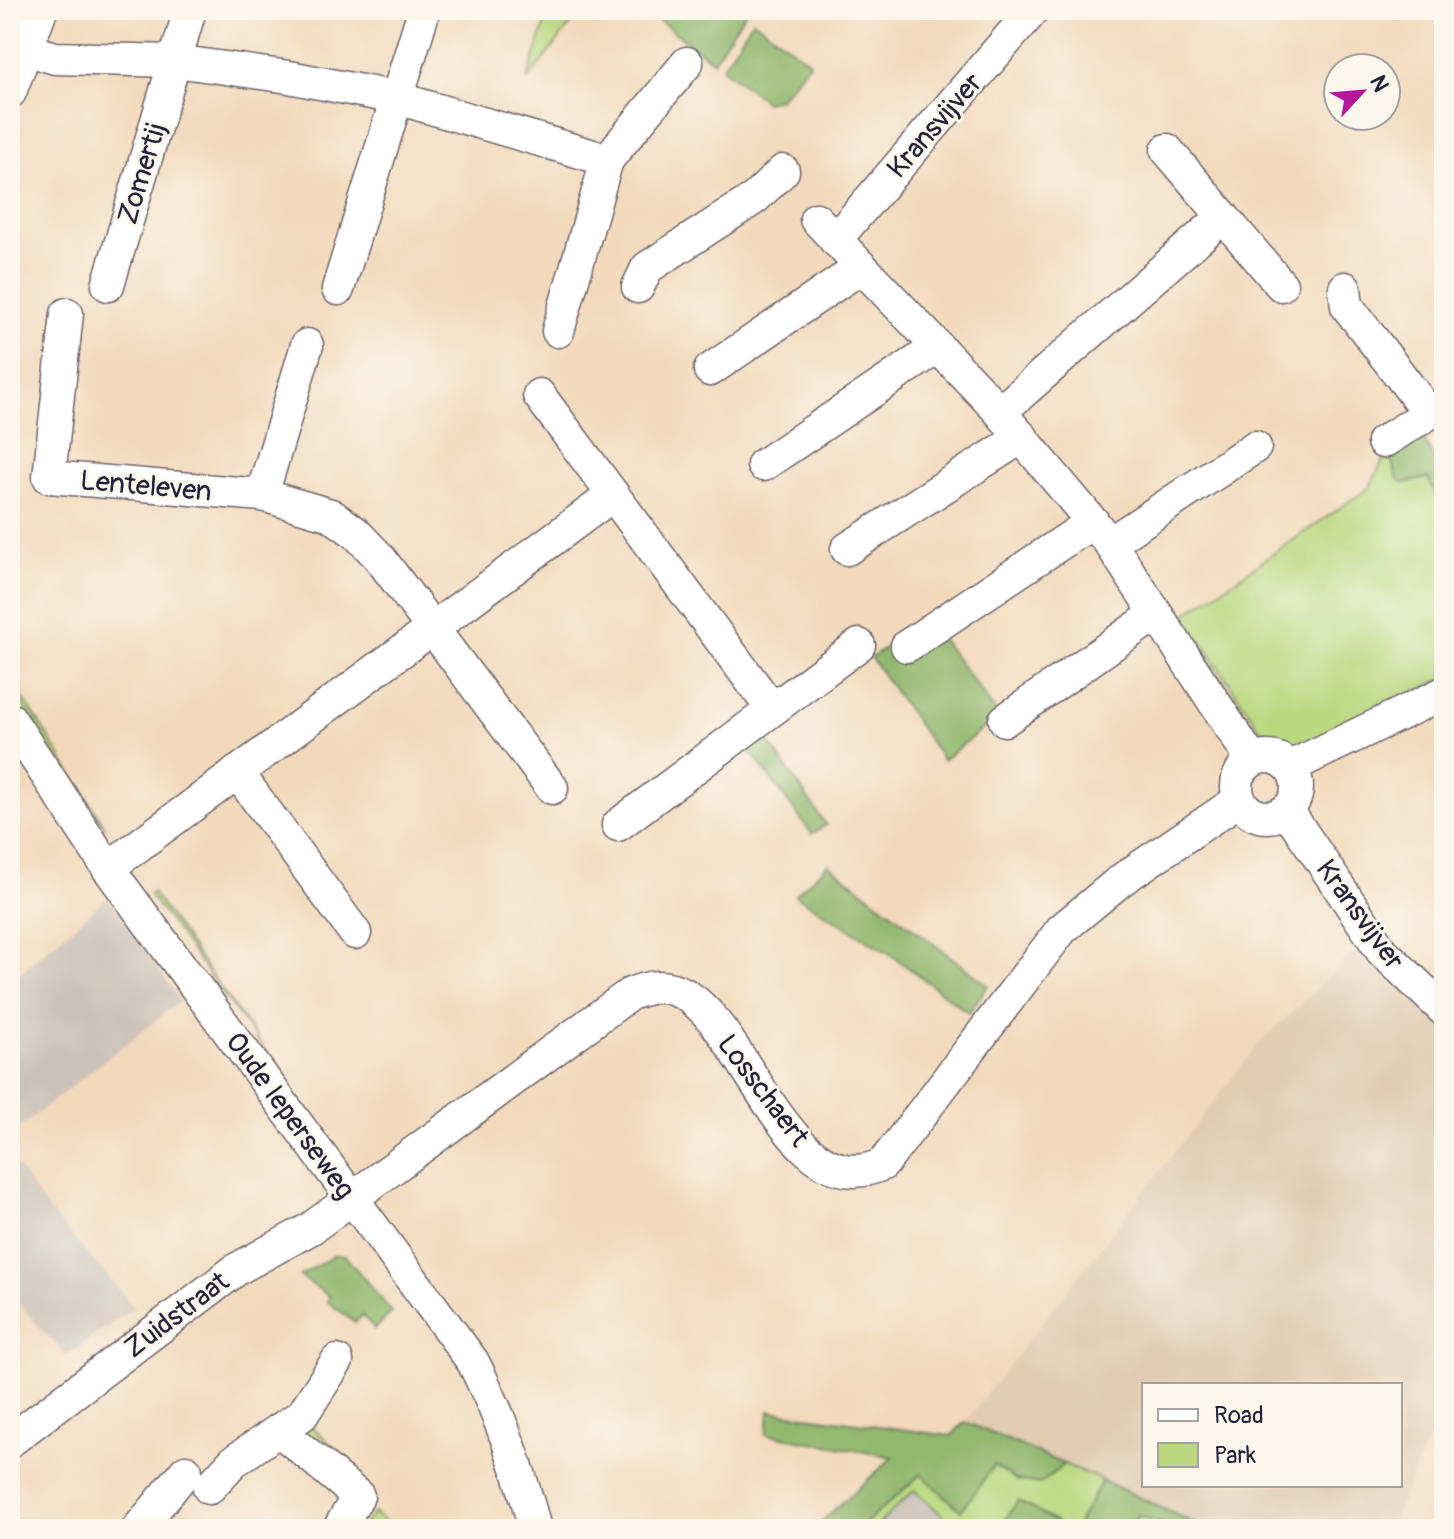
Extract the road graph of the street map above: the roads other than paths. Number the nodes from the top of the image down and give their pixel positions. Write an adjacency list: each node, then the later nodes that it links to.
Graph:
1 (41, 10): 5 (street)
2 (190, 10): 6 (street, Zomertij)
3 (424, 10): 9 (street)
4 (1033, 10): 14 (street, Kransvijver)
5 (19, 46): 6 (street); 8 (street)
6 (175, 61): 9 (street); 15 (street, Zomertij)
7 (687, 63): 11 (street)
8 (10, 92)
9 (397, 98): 11 (street); 19 (street)
10 (1167, 150): 13 (street)
11 (607, 160): 21 (street)
12 (783, 171): 17 (street)
13 (1223, 217): 16 (street); 27 (street)
14 (860, 268): 23 (street, Kransvijver); 24 (street)
15 (108, 285)
16 (1281, 285)
17 (638, 287)
18 (1345, 288): 26 (street)
19 (338, 289)
20 (67, 314): 32 (street, Lenteleven)
21 (558, 331)
22 (307, 345): 32 (street)
23 (938, 347): 27 (street, Kransvijver); 31 (street)
24 (710, 370)
25 (539, 395): 33 (street)
26 (1436, 408): 29 (street)
27 (1000, 412): 28 (street, Kransvijver)
28 (1022, 437): 34 (street, Kransvijver); 35 (street)
29 (1383, 442)
30 (1255, 447): 34 (street)
31 (763, 465)
32 (262, 495): 37 (street, Lenteleven)
33 (613, 495): 37 (street); 41 (street)
34 (1102, 532): 36 (street, Kransvijver); 39 (street)
35 (847, 549)
36 (1156, 614): 43 (street); 44 (street, Kransvijver)
37 (433, 628): 46 (street); 47 (street, Lenteleven)
38 (859, 645): 41 (street)
39 (907, 646)
40 (1444, 693): 45 (street)
41 (772, 709): 50 (street)
42 (10, 719): 51 (street, Oude Ieperseweg)
43 (1005, 720)
44 (1252, 760): 45 (street); 48 (street)
45 (1290, 767): 49 (street)
46 (237, 772): 51 (street); 52 (street)
47 (552, 788)
48 (1239, 800): 49 (street); 54 (street, Losschaert)
49 (1287, 810): 53 (street, Kransvijver)
50 (618, 825)
51 (108, 868): 54 (street, Oude Ieperseweg)
52 (355, 933)
53 (1444, 1010)
54 (351, 1199): 57 (street, Zuidstraat); 60 (street, Oude Ieperseweg)
55 (337, 1361): 56 (street)
56 (279, 1430): 58 (street); 59 (street)
57 (10, 1441)
58 (138, 1529)
59 (339, 1529)
60 (535, 1529)

